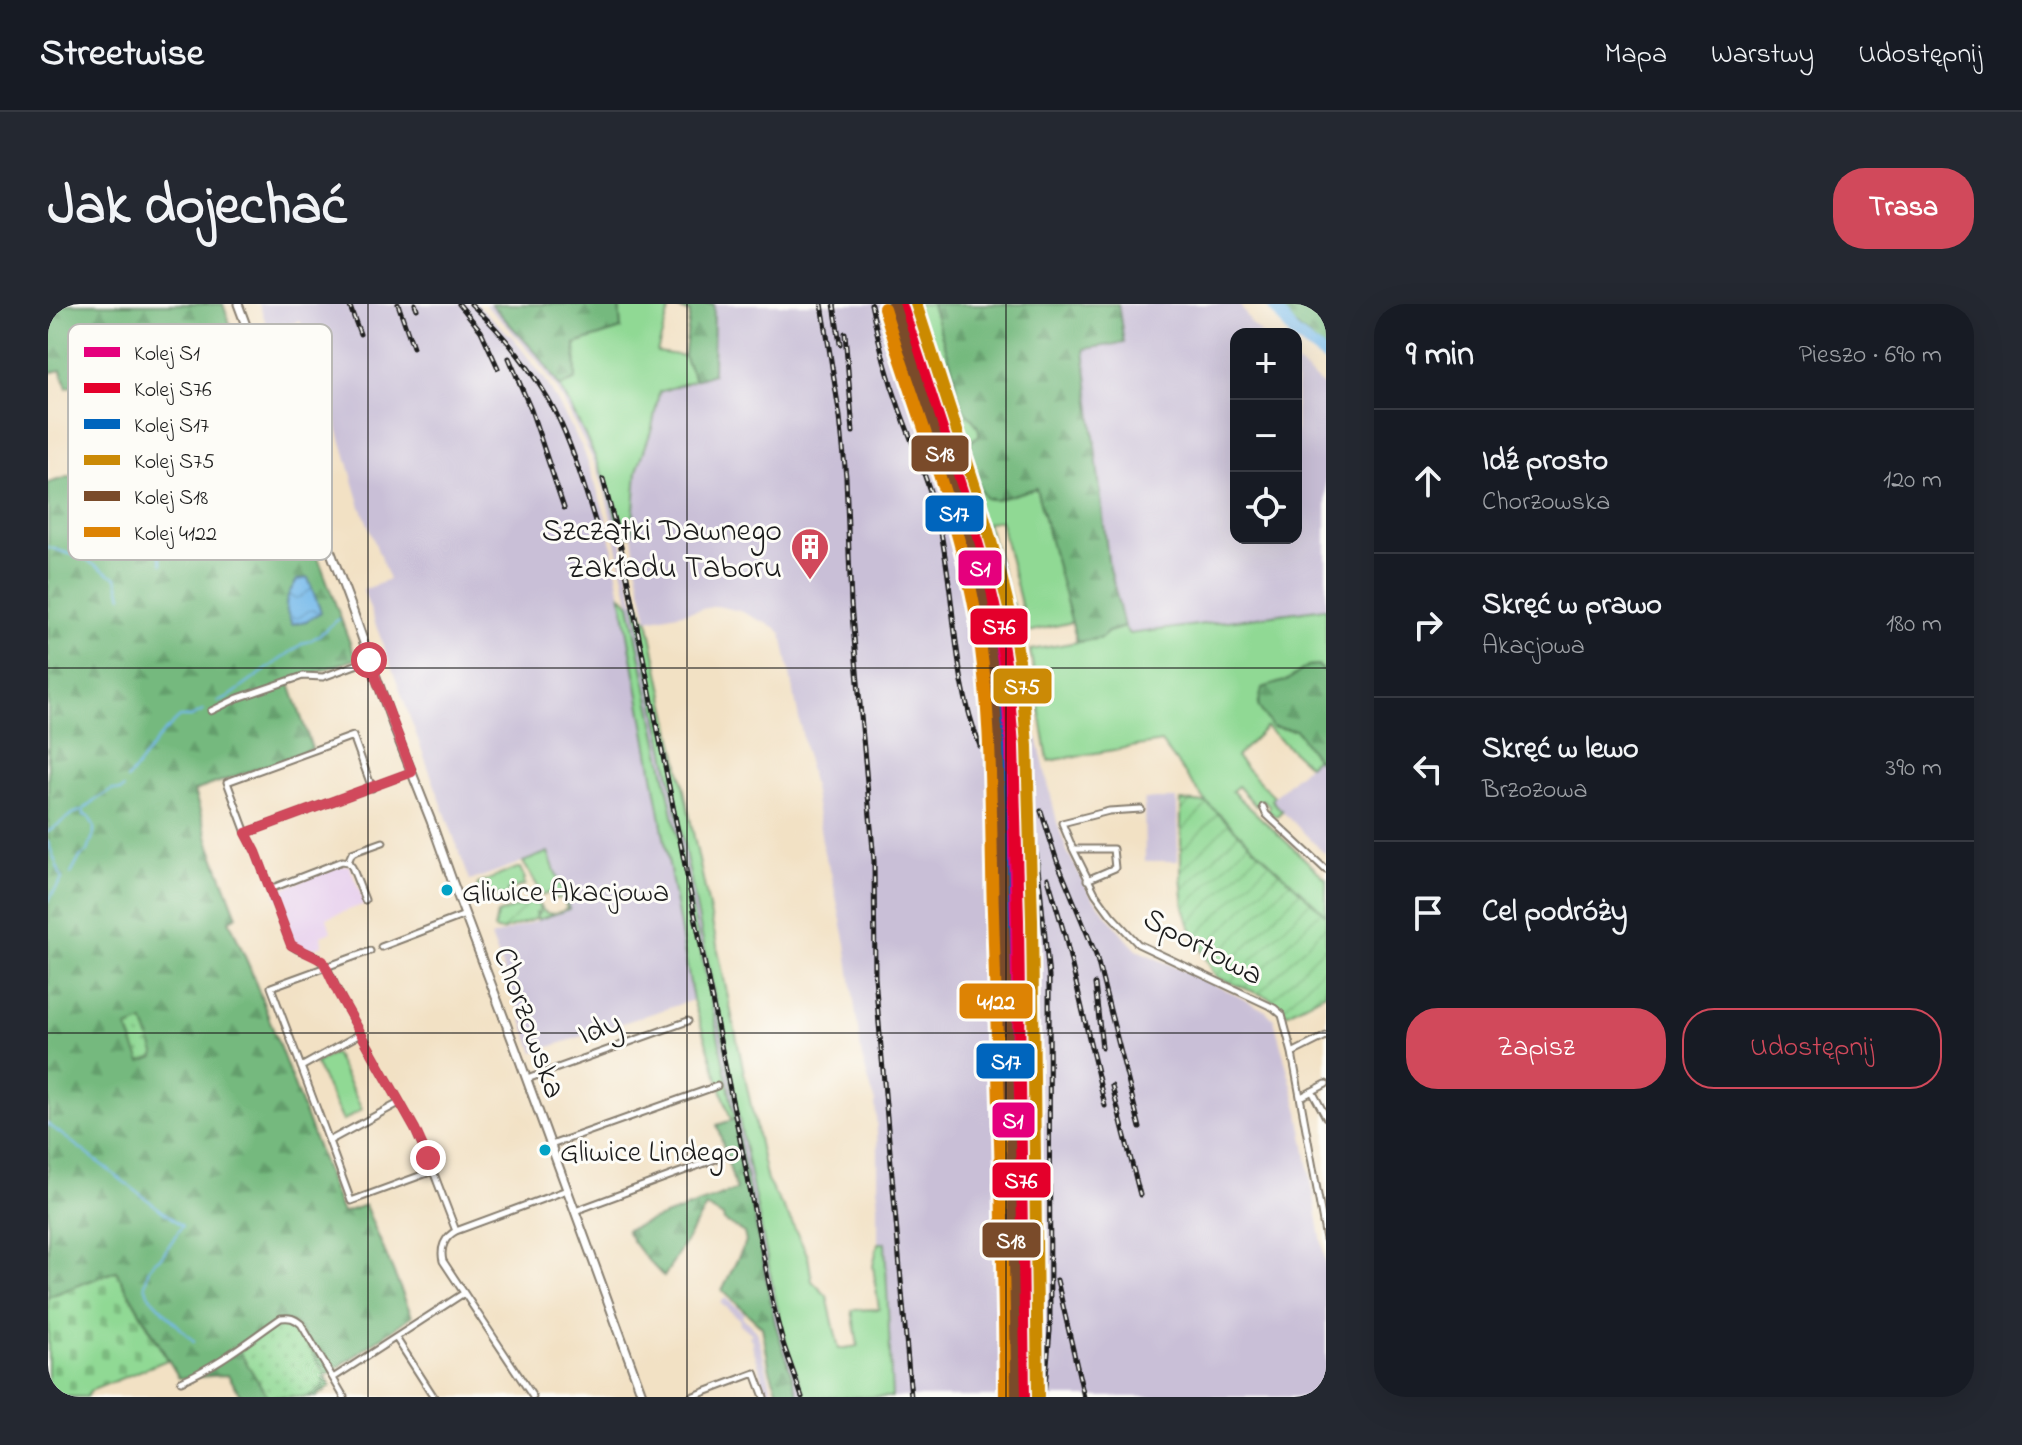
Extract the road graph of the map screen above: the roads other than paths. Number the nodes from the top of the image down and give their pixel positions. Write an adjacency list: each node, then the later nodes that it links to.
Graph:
1 (238, 304): 2 (main road, Chorzowska)
2 (245, 324)
3 (332, 555): 4 (main road, Chorzowska)
4 (369, 660): 5 (street); 6 (main road, Chorzowska)
5 (211, 711)
6 (412, 772): 7 (street); 18 (main road, Chorzowska)
7 (372, 788): 10 (street); 10 (street)
8 (1263, 807): 14 (street)
9 (1141, 809): 12 (street, Sportowa)
10 (246, 833): 16 (street)
11 (383, 842): 13 (street)
12 (1073, 849): 15 (street, Sportowa); 15 (street)
13 (348, 862): 16 (street); 17 (street)
14 (1326, 870)
15 (1087, 880): 25 (street, Sportowa)
16 (270, 889): 21 (street)
17 (365, 900)
18 (465, 915): 19 (street); 27 (main road, Chorzowska)
19 (381, 947)
20 (370, 951): 21 (street)
21 (326, 966): 23 (street); 26 (street)
22 (688, 1021): 27 (street, Idy)
23 (360, 1034): 26 (street); 32 (street)
24 (1326, 1036): 25 (street)
25 (1292, 1053): 31 (street, Sportowa)
26 (301, 1067): 34 (street)
27 (527, 1079): 35 (main road, Chorzowska)
28 (1326, 1084): 30 (street)
29 (717, 1086): 35 (street)
30 (1312, 1091): 31 (street); 33 (street)
31 (1301, 1097): 41 (street, Sportowa)
32 (399, 1103): 34 (street); 37 (street)
33 (1326, 1117)
34 (329, 1141): 37 (street)
35 (551, 1145): 38 (main road, Chorzowska)
36 (724, 1156): 39 (street)
37 (433, 1171): 40 (street)
38 (568, 1190): 39 (main road, Chorzowska); 40 (street)
39 (575, 1211): 49 (main road, Chorzowska)
40 (456, 1231): 42 (street)
41 (1326, 1239)
42 (464, 1293): 43 (street); 48 (street)
43 (396, 1338): 44 (street); 47 (street)
44 (333, 1378): 45 (street); 46 (street)
45 (181, 1381)
46 (344, 1397)
47 (434, 1397)
48 (533, 1397)
49 (643, 1397)
50 (691, 1397): 51 (street)
51 (764, 1397)

